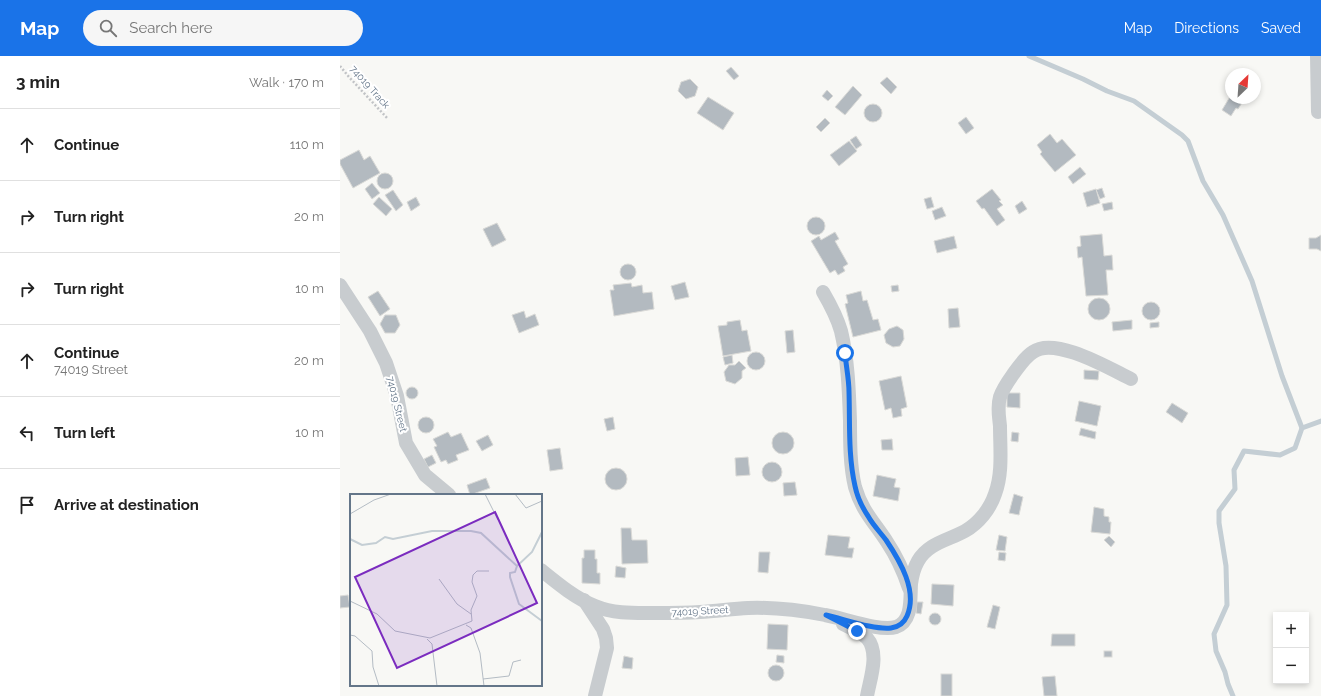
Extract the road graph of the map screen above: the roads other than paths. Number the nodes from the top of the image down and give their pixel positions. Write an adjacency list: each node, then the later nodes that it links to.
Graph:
1 (1317, 56): 2 (street)
2 (1318, 112)
3 (340, 285): 6 (street, 74019 Street)
4 (823, 292): 8 (street)
5 (1131, 379): 8 (street, 74019 Street)
6 (448, 494)
7 (542, 571): 9 (street, 74019 Street)
8 (911, 596): 10 (street, 74019 Street)
9 (584, 600): 10 (street, 74019 Street); 11 (street)
10 (826, 615): 12 (street)
11 (595, 696)
12 (866, 696)

